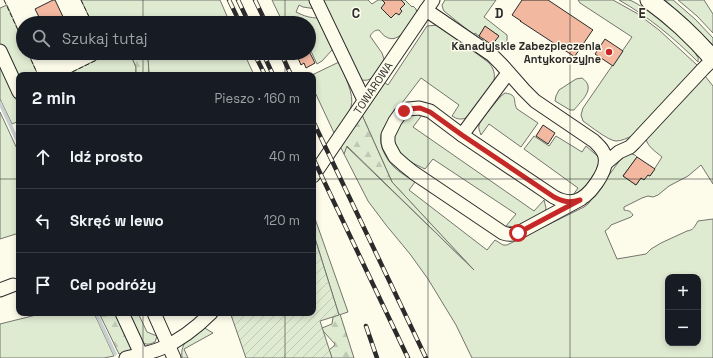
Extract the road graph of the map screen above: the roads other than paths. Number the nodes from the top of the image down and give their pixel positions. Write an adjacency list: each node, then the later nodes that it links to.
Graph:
1 (316, 0): 8 (street)
2 (649, 0): 5 (main road)
3 (430, 5): 6 (street); 8 (street, TOWAROWA)
4 (0, 51): 7 (street)
5 (713, 59): 10 (street)
6 (508, 72): 9 (street); 10 (street)
7 (16, 86)
8 (364, 100): 11 (street, TOWAROWA)
9 (462, 135): 12 (street); 12 (street)
10 (606, 163): 12 (street)
11 (316, 172)
12 (580, 200)
13 (14, 285): 14 (street)
14 (0, 290)
15 (123, 316): 19 (street)
16 (155, 316): 18 (street)
17 (208, 316): 18 (street)
18 (168, 345): 19 (street); 21 (street)
19 (141, 354): 20 (street)
20 (126, 358)
21 (174, 358)

